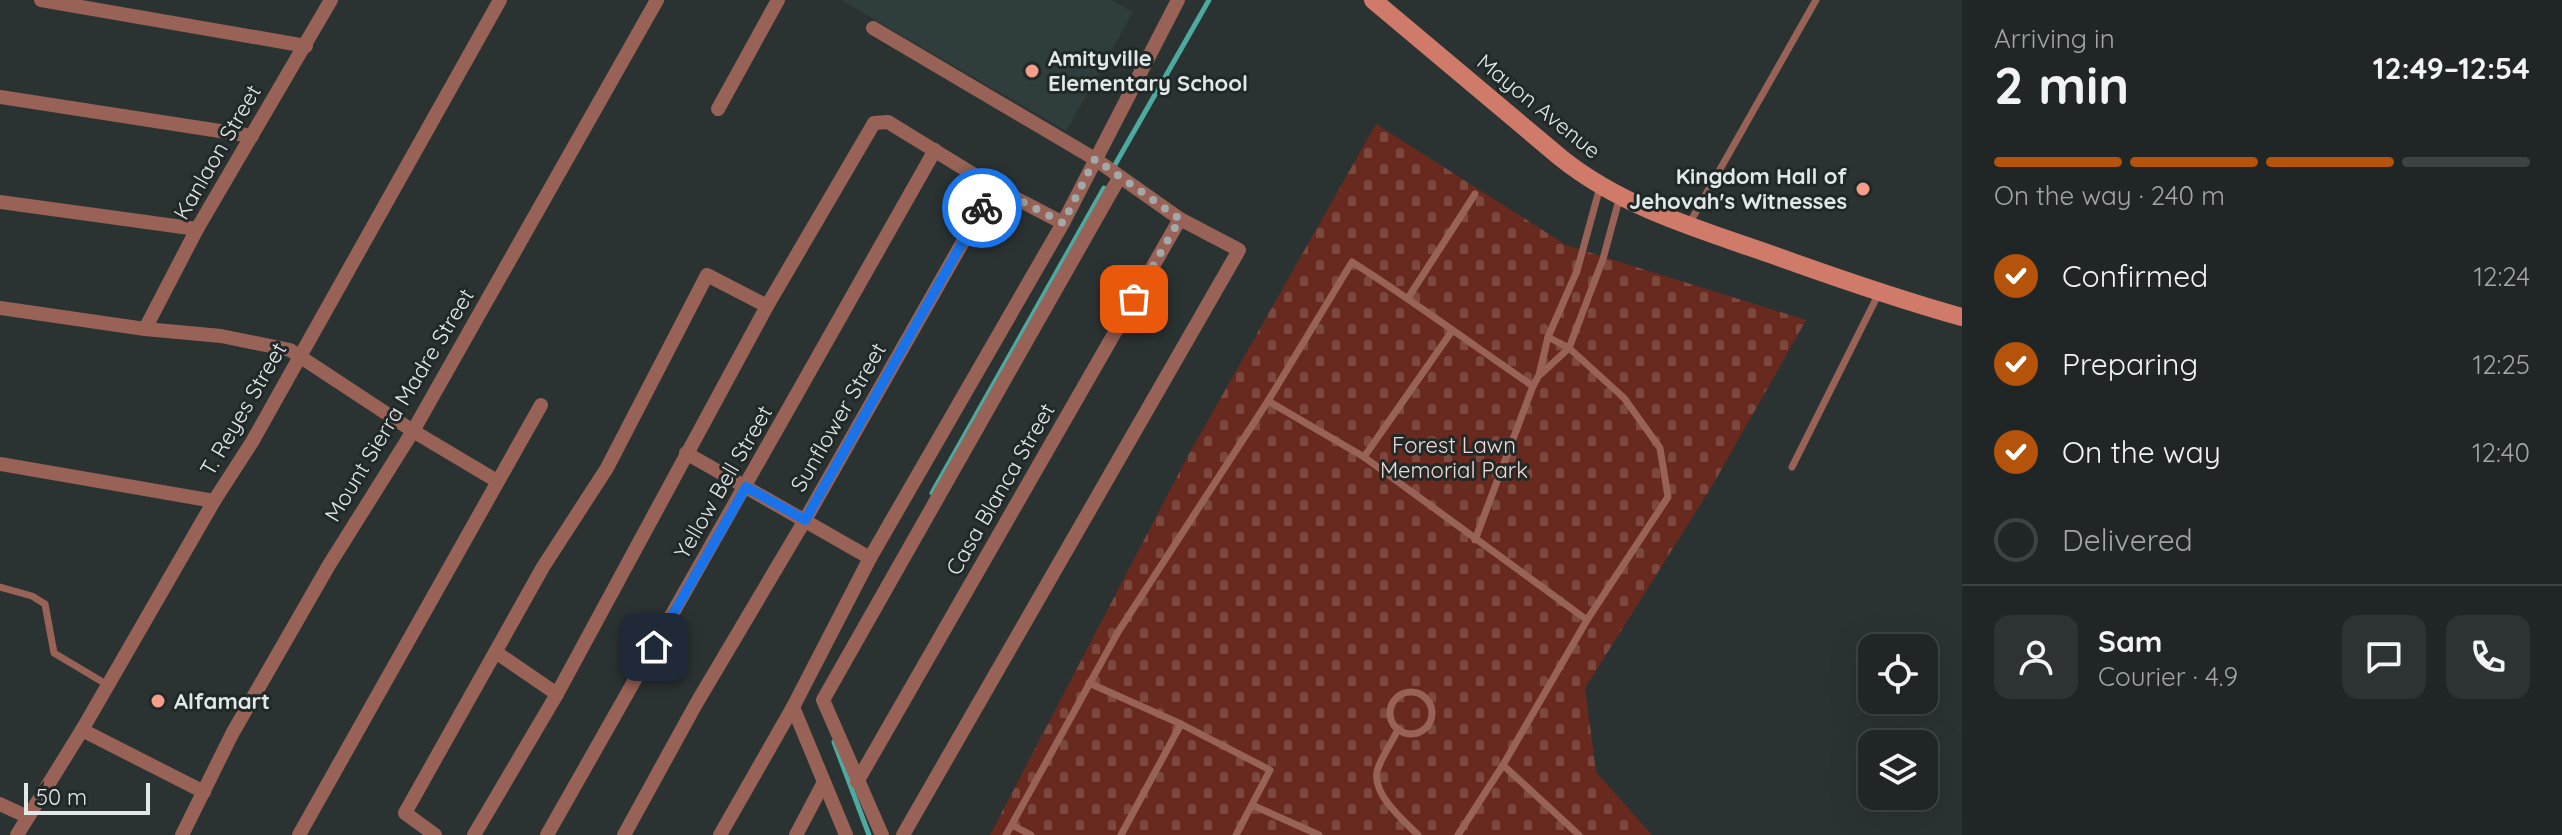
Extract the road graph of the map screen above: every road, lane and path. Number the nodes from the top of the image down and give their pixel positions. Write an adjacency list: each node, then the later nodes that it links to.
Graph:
1 (41, 0): 10 (street)
2 (331, 0): 10 (street, Kanlaon Street)
3 (500, 0): 35 (street, T. Reyes Street)
4 (657, 0): 40 (street, Mount Sierra Madre Street)
5 (778, 0): 12 (street)
6 (1178, 0): 15 (street)
7 (1373, 0): 17 (main road, Mayon Avenue)
8 (1816, 0): 24 (lane)
9 (873, 28): 15 (street)
10 (306, 46): 13 (street, Kanlaon Street)
11 (0, 97): 13 (street)
12 (718, 109)
13 (252, 136): 25 (street, Kanlaon Street)
14 (935, 150): 18 (street); 28 (street); 46 (street, Yellow Bell Street)
15 (1095, 159): 16 (street); 23 (street)
16 (1119, 178): 22 (street); 63 (street)
17 (1600, 185): 20 (main road, Mayon Avenue); 33 (lane)
18 (994, 187): 23 (street); 48 (street, Sunflower Street)
19 (1475, 194): 27 (lane)
20 (1620, 196): 24 (main road, Mayon Avenue); 34 (lane)
21 (0, 202): 25 (street)
22 (1180, 219): 63 (street, Casa Blanca Street); 80 (street)
23 (1063, 223): 50 (street)
24 (1688, 226): 26 (main road, Mayon Avenue)
25 (197, 229): 31 (street, Kanlaon Street)
26 (1880, 291): 30 (main road, Mayon Avenue); 44 (lane)
27 (1408, 298): 32 (lane); 38 (lane)
28 (767, 306): 41 (street); 53 (street)
29 (0, 308): 31 (street)
30 (1962, 317)
31 (145, 329): 35 (street)
32 (1452, 331): 37 (lane); 42 (lane)
33 (1548, 337): 34 (lane); 36 (lane)
34 (1569, 348): 36 (lane); 52 (lane)
35 (299, 357): 40 (street); 47 (street, T. Reyes Street)
36 (1539, 375): 37 (lane)
37 (1533, 386): 49 (lane)
38 (1268, 401): 42 (lane); 54 (lane)
39 (541, 405): 45 (street)
40 (413, 431): 45 (street); 64 (street, Mount Sierra Madre Street)
41 (686, 453): 46 (street); 56 (street)
42 (1364, 457): 49 (lane)
43 (0, 464): 47 (street)
44 (1792, 467)
45 (497, 481): 71 (street)
46 (746, 487): 48 (street); 74 (street, Yellow Bell Street)
47 (214, 501): 55 (street, T. Reyes Street)
48 (805, 520): 50 (street); 75 (street, Sunflower Street)
49 (1475, 540): 52 (lane)
50 (870, 558): 57 (street)
51 (0, 587): 55 (lane)
52 (1587, 620): 61 (lane)
53 (497, 653): 56 (street); 72 (street)
54 (1089, 683): 58 (lane); 68 (lane)
55 (106, 684): 59 (street, T. Reyes Street)
56 (557, 694): 73 (street)
57 (793, 707): 62 (street); 76 (street)
58 (1181, 724): 66 (lane); 83 (lane)
59 (82, 730): 64 (street); 67 (street, T. Reyes Street)
60 (1397, 731): 60 (lane); 86 (lane)
61 (1503, 765): 87 (lane); 88 (lane)
62 (824, 782): 77 (street); 78 (street)
63 (857, 782): 79 (street)
64 (204, 792): 70 (street, Mount Sierra Madre Street)
65 (0, 804): 67 (street)
66 (1252, 805): 84 (lane); 85 (lane)
67 (28, 817): 69 (street, T. Reyes Street)
68 (1012, 825): 81 (lane); 82 (lane)
69 (17, 835)
70 (182, 835)
71 (299, 835)
72 (435, 835)
73 (474, 835)
74 (547, 835)
75 (624, 835)
76 (720, 835)
77 (796, 835)
78 (846, 835)
79 (882, 835)
80 (903, 835)
81 (1006, 835)
82 (1031, 835)
83 (1121, 835)
84 (1236, 835)
85 (1319, 835)
86 (1418, 835)
87 (1458, 835)
88 (1579, 835)

